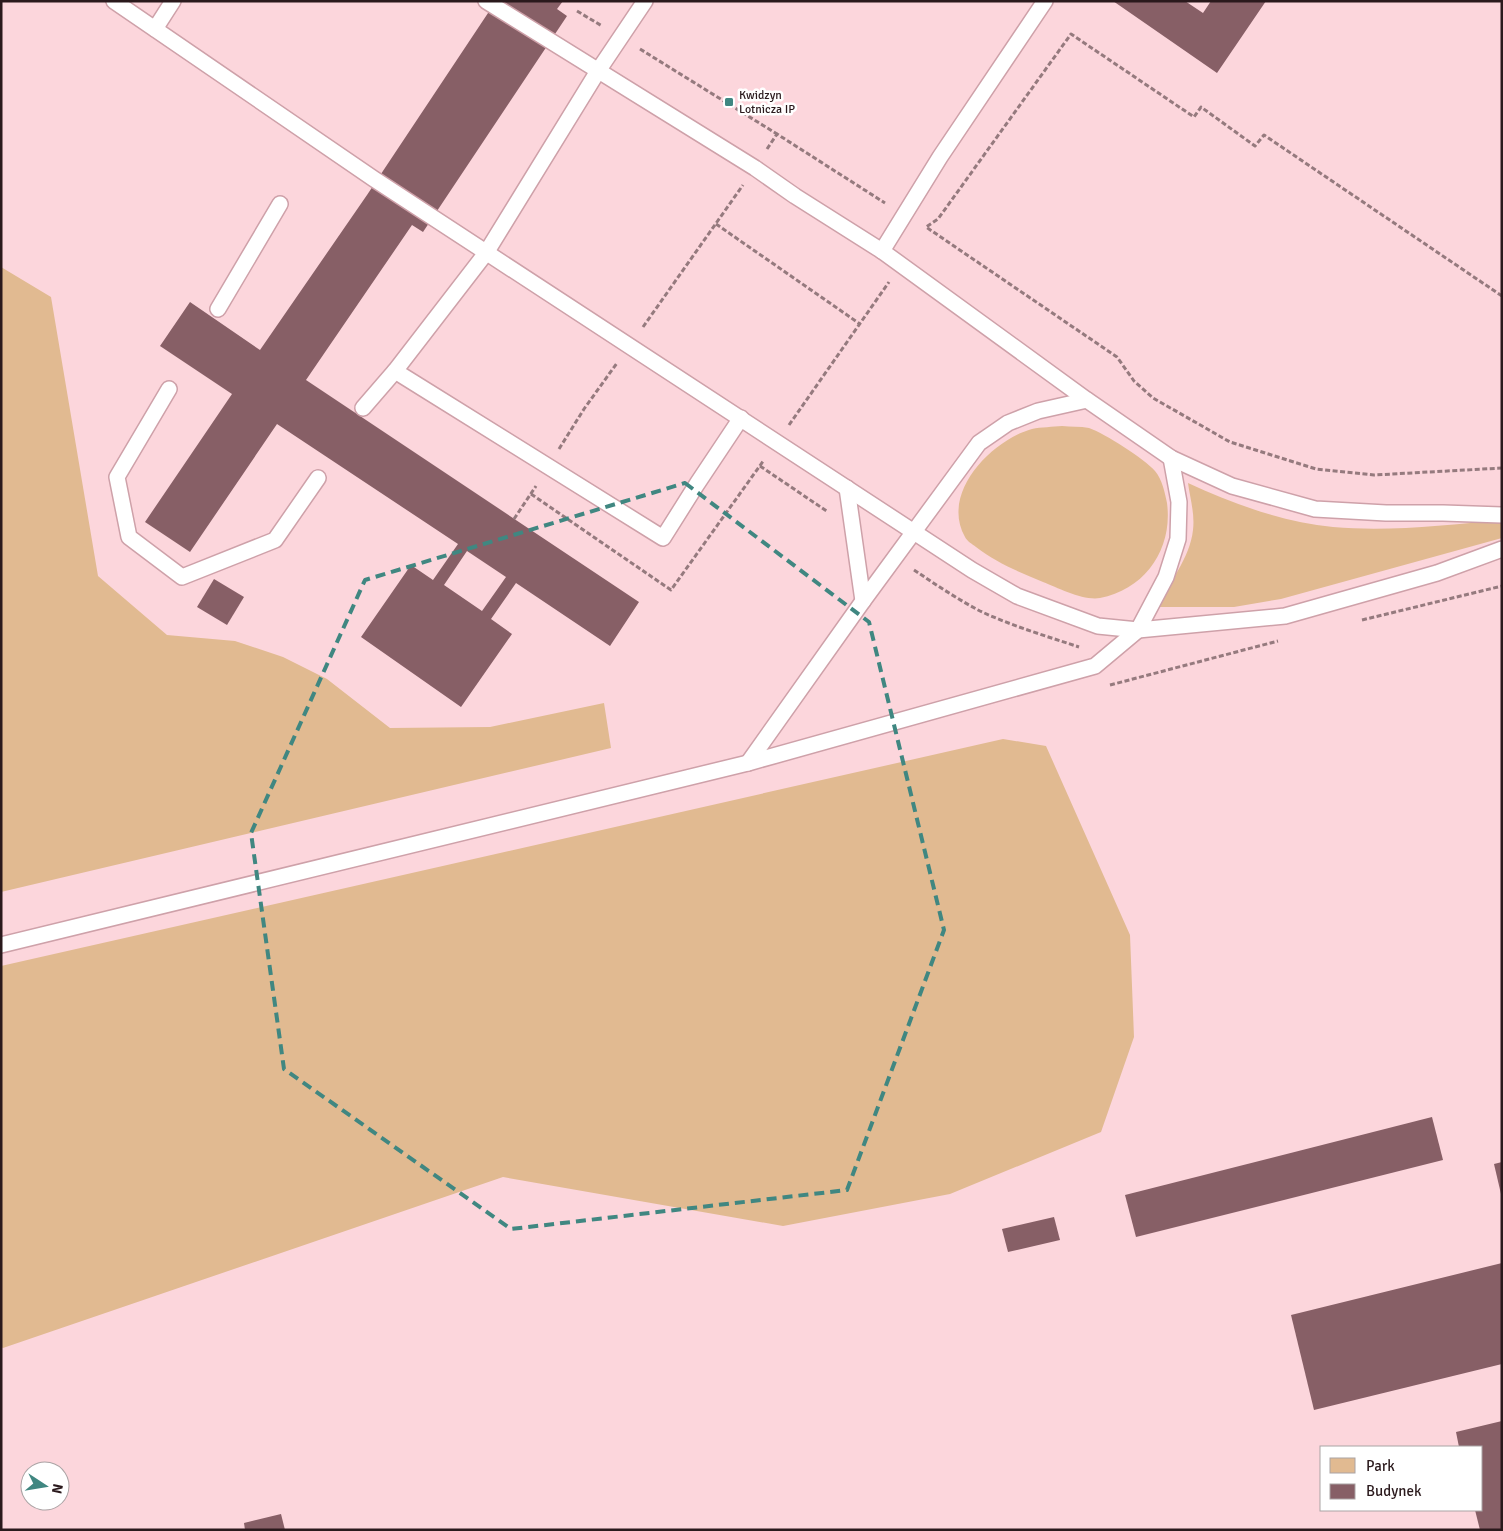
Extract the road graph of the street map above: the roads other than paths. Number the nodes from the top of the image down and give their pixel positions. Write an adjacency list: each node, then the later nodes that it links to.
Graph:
1 (114, 1): 6 (lane)
2 (173, 1): 6 (lane)
3 (486, 1): 7 (lane)
4 (645, 1): 7 (lane)
5 (1045, 1): 9 (lane)
6 (155, 29): 10 (lane)
7 (598, 71): 9 (lane); 10 (lane)
8 (280, 204): 11 (lane)
9 (882, 251): 14 (lane)
10 (486, 253): 12 (lane); 16 (lane)
11 (218, 309)
12 (395, 370): 15 (lane); 16 (lane)
13 (169, 389): 18 (lane)
14 (1088, 400): 17 (lane); 21 (lane)
15 (363, 408)
16 (741, 418): 19 (lane)
17 (1171, 458): 20 (lane); 24 (lane)
18 (318, 478)
19 (847, 488): 21 (lane); 23 (lane)
20 (1502, 514)
21 (914, 531): 23 (lane); 24 (lane)
22 (1502, 549): 24 (lane)
23 (863, 601): 25 (lane)
24 (1138, 630): 25 (lane)
25 (748, 763): 26 (lane)
26 (1, 944)

